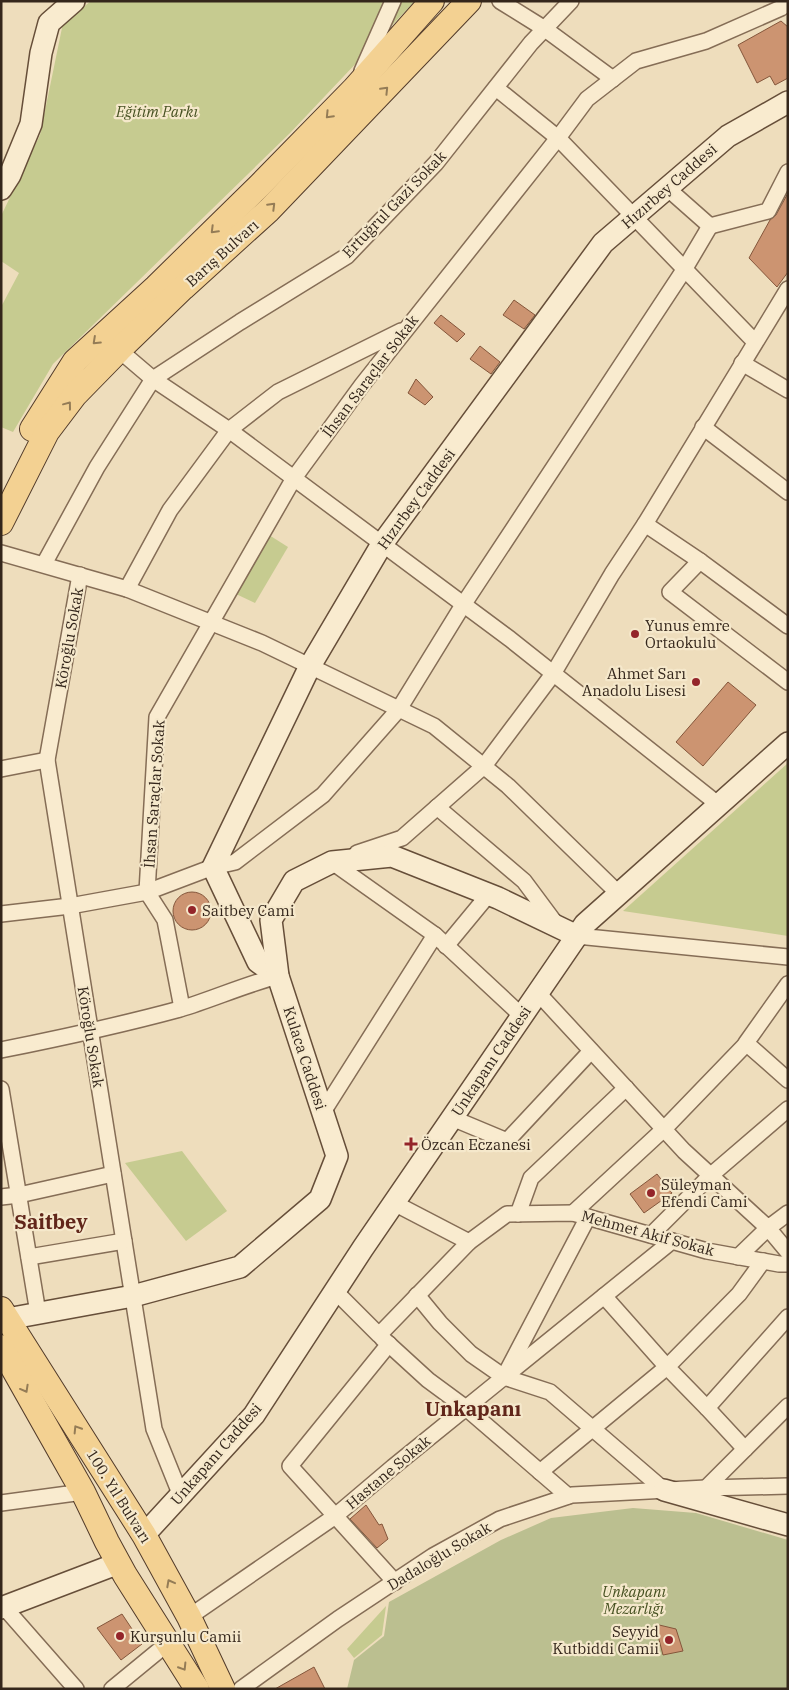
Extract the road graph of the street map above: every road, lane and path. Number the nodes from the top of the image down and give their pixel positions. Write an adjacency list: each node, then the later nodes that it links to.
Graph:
1 (74, 1): 16 (main road)
2 (393, 1): 11 (street)
3 (432, 1): 11 (main road, Barış Bulvarı)
4 (469, 1): 23 (main road, Barış Bulvarı, one-way to 4)
5 (500, 1): 8 (street)
6 (571, 1): 8 (street, Ertuğrul Gazi Sokak)
7 (783, 7): 9 (street, İhsan Saraçlar Sokak)
8 (545, 29): 9 (street); 10 (street, Ertuğrul Gazi Sokak)
9 (613, 78): 13 (street, İhsan Saraçlar Sokak)
10 (496, 88): 13 (street); 25 (street, Ertuğrul Gazi Sokak)
11 (354, 89): 30 (main road, Barış Bulvarı, one-way to 30)
12 (787, 105): 15 (main road, Hızırbey Caddesi)
13 (558, 138): 17 (street); 21 (street, İhsan Saraçlar Sokak)
14 (788, 172): 18 (street)
15 (667, 188): 17 (main road, Hızırbey Caddesi); 18 (street)
16 (1, 189)
17 (634, 217): 19 (street); 34 (main road, Hızırbey Caddesi)
18 (710, 226): 19 (street)
19 (684, 270): 22 (street); 40 (street)
20 (788, 289): 22 (street)
21 (406, 329): 28 (street); 29 (street, İhsan Saraçlar Sokak)
22 (755, 342): 24 (street)
23 (119, 350): 25 (street); 32 (main road, Barış Bulvarı, one-way to 23)
24 (742, 363): 26 (street); 27 (street)
25 (153, 379): 28 (street); 37 (street)
26 (788, 390)
27 (703, 427): 31 (street); 33 (street)
28 (229, 430): 29 (street); 39 (street)
29 (294, 478): 34 (street); 41 (street, İhsan Saraçlar Sokak)
30 (1, 488)
31 (788, 492)
32 (1, 523)
33 (645, 524): 36 (street); 44 (street)
34 (382, 544): 40 (street); 43 (main road, Hızırbey Caddesi)
35 (1, 554): 37 (street)
36 (700, 561): 42 (street); 45 (street)
37 (44, 564): 38 (street)
38 (80, 575): 39 (street); 48 (street, Köroğlu Sokak)
39 (126, 589): 41 (street)
40 (464, 605): 44 (street); 46 (street)
41 (210, 622): 43 (street); 55 (street, İhsan Saraçlar Sokak)
42 (788, 626)
43 (310, 666): 46 (street); 54 (main road, Hızırbey Caddesi)
44 (553, 674): 49 (street); 51 (street)
45 (788, 682)
46 (399, 709): 49 (street); 54 (street)
47 (788, 743): 51 (main road, Unkapanı Caddesi)
48 (47, 760): 50 (street); 58 (street, Köroğlu Sokak)
49 (484, 766): 52 (street); 57 (street)
50 (1, 769)
51 (719, 804): 57 (main road, Unkapanı Caddesi)
52 (437, 807): 53 (street); 60 (street)
53 (332, 862): 56 (main road, Kulaca Caddesi); 61 (street); 64 (main road, Kulaca Caddesi)
54 (213, 868): 55 (street); 64 (main road)
55 (147, 892): 58 (street); 67 (street)
56 (489, 894): 60 (main road, Kulaca Caddesi); 62 (street)
57 (619, 894): 60 (main road, Unkapanı Caddesi)
58 (70, 906): 59 (street); 69 (street, Köroğlu Sokak)
59 (1, 914)
60 (568, 932): 63 (street); 66 (main road, Unkapanı Caddesi)
61 (435, 935): 62 (street); 77 (street)
62 (446, 946): 68 (street)
63 (788, 957)
64 (278, 976): 67 (street); 77 (main road, Kulaca Caddesi)
65 (788, 984): 70 (street)
66 (538, 993): 68 (main road, Unkapanı Caddesi); 72 (street)
67 (182, 1008): 69 (street)
68 (522, 1016): 78 (main road, Unkapanı Caddesi)
69 (90, 1032): 71 (street); 80 (street, Köroğlu Sokak)
70 (747, 1043): 73 (street); 79 (street)
71 (1, 1050)
72 (592, 1051): 74 (street); 78 (street)
73 (788, 1080)
74 (626, 1088): 79 (street); 87 (street)
75 (1, 1089): 82 (street)
76 (788, 1109): 81 (street)
77 (323, 1112): 101 (main road, Kulaca Caddesi)
78 (452, 1118): 84 (main road, Unkapanı Caddesi)
79 (664, 1129): 81 (street); 85 (street)
80 (113, 1174): 82 (street); 92 (street, Köroğlu Sokak)
81 (710, 1176): 89 (street); 90 (street)
82 (19, 1195): 83 (street); 95 (street)
83 (1, 1197)
84 (394, 1203): 93 (street); 99 (main road, Unkapanı Caddesi)
85 (573, 1212): 87 (street, Mehmet Akif Sokak); 88 (street, Mehmet Akif Sokak)
86 (788, 1213): 89 (street)
87 (518, 1214): 93 (street, Mehmet Akif Sokak)
88 (588, 1217): 90 (street, Mehmet Akif Sokak); 109 (street)
89 (768, 1228): 94 (street); 96 (street)
90 (651, 1235): 91 (street, Mehmet Akif Sokak)
91 (672, 1241): 96 (street, Mehmet Akif Sokak); 102 (street, Hastane Sokak)
92 (124, 1242): 95 (street); 101 (street, Köroğlu Sokak)
93 (469, 1242): 100 (street, Mehmet Akif Sokak)
94 (788, 1252)
95 (29, 1257): 103 (street)
96 (738, 1257): 97 (street, Mehmet Akif Sokak)
97 (763, 1261): 98 (street, Mehmet Akif Sokak); 108 (street)
98 (788, 1264)
99 (335, 1291): 106 (street); 120 (main road, Unkapanı Caddesi)
100 (417, 1295): 106 (street, Mehmet Akif Sokak); 109 (street)
101 (132, 1296): 103 (main road, Kulaca Caddesi); 120 (street, Köroğlu Sokak)
102 (604, 1296): 108 (street); 109 (street, Hastane Sokak)
103 (38, 1313): 104 (main road, Kulaca Caddesi)
104 (4, 1314): 125 (main road, 100. Yıl Bulvarı, one-way to 104)
105 (788, 1317): 112 (street)
106 (384, 1339): 111 (street); 123 (street, Mehmet Akif Sokak)
107 (1, 1347): 119 (main road, 100. Yıl Bulvarı, one-way to 119)
108 (667, 1367): 112 (street); 113 (street)
109 (504, 1377): 111 (street, Hastane Sokak); 113 (street)
110 (788, 1406): 114 (street)
111 (466, 1408): 115 (street); 123 (street, Hastane Sokak)
112 (707, 1408): 114 (street)
113 (594, 1430): 115 (street); 118 (street)
114 (745, 1449): 117 (street)
115 (540, 1472): 121 (street)
116 (788, 1486): 117 (street, Dadaloğlu Sokak)
117 (706, 1488): 118 (street, Dadaloğlu Sokak)
118 (664, 1490): 121 (street, Dadaloğlu Sokak); 124 (main road)
119 (83, 1492): 122 (street); 126 (main road, 100. Yıl Bulvarı)
120 (181, 1496): 125 (main road, Unkapanı Caddesi)
121 (568, 1496): 129 (street, Dadaloğlu Sokak)
122 (1, 1503)
123 (334, 1517): 129 (street); 131 (street, Hastane Sokak)
124 (788, 1525)
125 (141, 1529): 126 (main road); 127 (main road, 100. Yıl Bulvarı)
126 (107, 1542): 128 (main road, 100. Yıl Bulvarı)
127 (156, 1558): 128 (main road); 131 (main road, 100. Yıl Bulvarı, one-way to 127)
128 (122, 1569): 130 (main road); 132 (main road, 100. Yıl Bulvarı)
129 (395, 1582): 137 (street, Dadaloğlu Sokak)
130 (3, 1608): 133 (street)
131 (188, 1618): 136 (main road, 100. Yıl Bulvarı)
132 (168, 1643): 134 (street); 135 (main road, 100. Yıl Bulvarı, one-way to 135)
133 (76, 1689)
134 (112, 1689)
135 (197, 1689)
136 (224, 1689)
137 (241, 1689)

